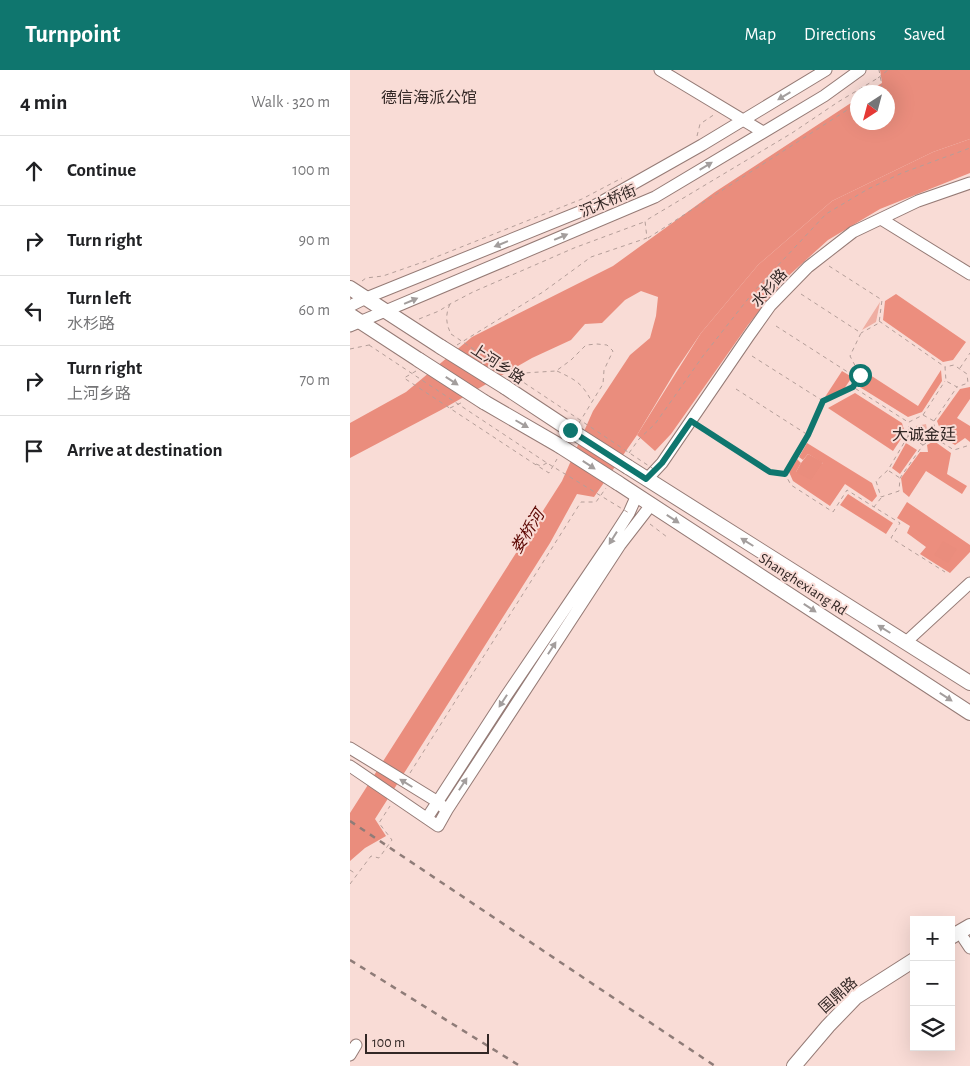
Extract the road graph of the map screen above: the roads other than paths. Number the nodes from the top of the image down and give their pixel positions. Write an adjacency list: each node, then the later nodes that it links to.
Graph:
1 (660, 70): 4 (street)
2 (826, 70): 4 (street, 沉木桥街, one-way to 4)
3 (860, 70): 5 (street, 沉木桥街)
4 (743, 121): 5 (street); 10 (street, 沉木桥街, one-way to 10)
5 (763, 132): 12 (street, 沉木桥街, one-way to 5)
6 (970, 182): 7 (street, 水杉路)
7 (881, 219): 8 (street); 15 (street, 水杉路)
8 (970, 274)
9 (354, 286): 10 (main road, 上河乡路)
10 (366, 298): 11 (street, 沉木桥街); 12 (main road, 上河乡路)
11 (350, 306)
12 (386, 312): 13 (street, 沉木桥街); 14 (main road, 上河乡路, bridge)
13 (353, 321): 16 (main road, Shanghexiang Rd, one-way to 16, bridge)
14 (628, 467): 15 (main road, Shanghexiang Rd)
15 (651, 474): 19 (main road, Shanghexiang Rd, one-way to 15)
16 (637, 495): 17 (main road, Shanghexiang Rd); 24 (street, one-way to 24)
17 (651, 504): 21 (main road, Shanghexiang Rd, one-way to 21); 24 (street, one-way to 17)
18 (970, 583): 19 (street)
19 (906, 642): 20 (main road, Shanghexiang Rd)
20 (970, 683)
21 (970, 713)
22 (350, 748): 24 (street, one-way to 22)
23 (350, 766): 24 (street)
24 (442, 806)
25 (912, 961): 27 (main road, 国鼎路)
26 (910, 971): 28 (main road, 国鼎路)
27 (794, 1066)
28 (804, 1066)

